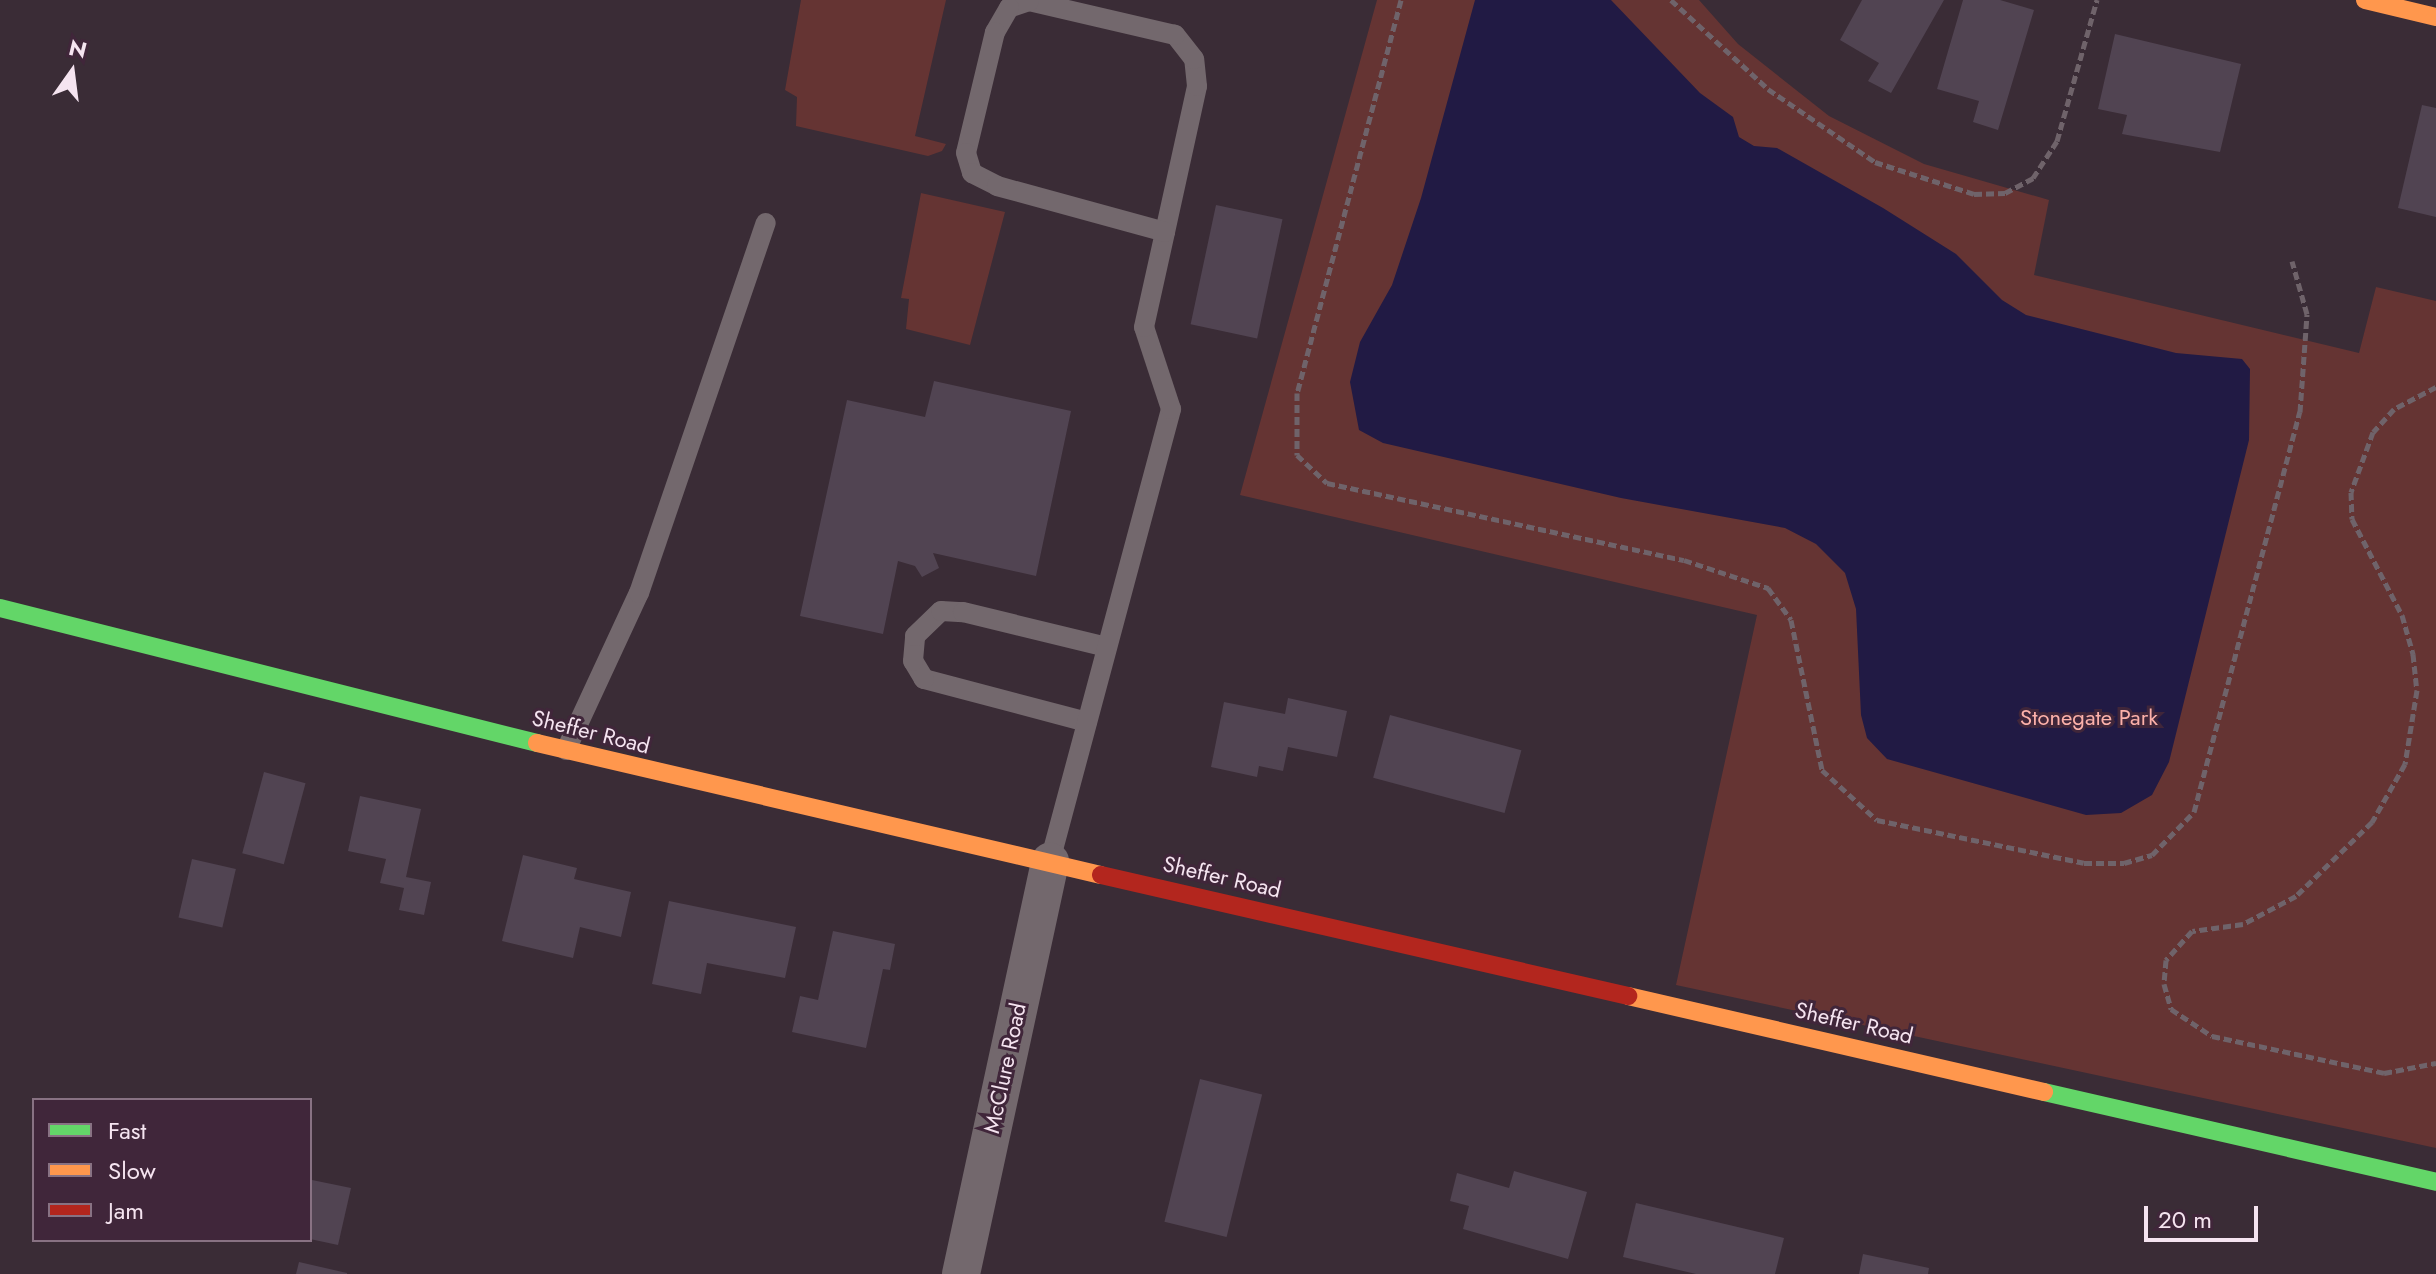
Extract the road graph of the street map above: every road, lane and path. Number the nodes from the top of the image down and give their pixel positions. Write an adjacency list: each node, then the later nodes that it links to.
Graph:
1 (1401, 0): 8 (path)
2 (1671, 0): 3 (path)
3 (2097, 0)
4 (2365, 0): 5 (street)
5 (2436, 17)
6 (766, 223): 13 (lane)
7 (1165, 232): 7 (lane); 11 (lane)
8 (2292, 261)
9 (2436, 387): 15 (path)
10 (0, 608): 13 (street, Sheffer Road)
11 (1107, 647): 12 (lane); 12 (lane)
12 (1087, 722): 14 (lane)
13 (566, 750): 14 (street, Sheffer Road)
14 (1050, 861): 16 (street, Sheffer Road); 17 (street, McClure Road)
15 (2436, 1063)
16 (2436, 1182)
17 (961, 1274)

